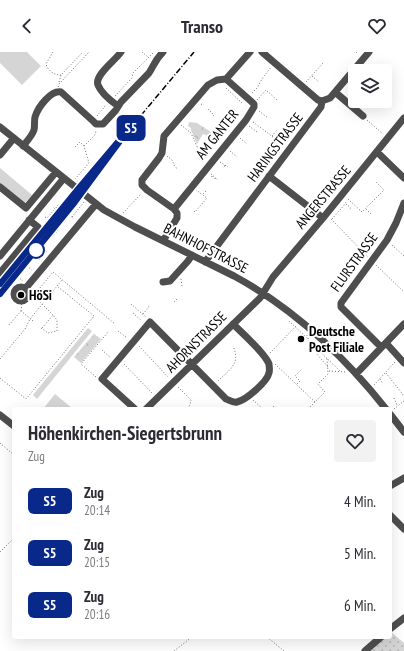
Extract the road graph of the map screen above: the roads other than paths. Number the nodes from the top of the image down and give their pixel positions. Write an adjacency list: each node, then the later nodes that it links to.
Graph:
1 (122, 52): 9 (street)
2 (163, 52): 9 (street)
3 (250, 52): 6 (street)
4 (262, 52): 8 (street)
5 (369, 52): 7 (street, HARINGSTRASSE)
6 (226, 79): 24 (street, AM GANTER); 24 (street)
7 (335, 92): 8 (street, HARINGSTRASSE); 10 (street)
8 (322, 102): 18 (street, HARINGSTRASSE)
9 (118, 106): 14 (street)
10 (363, 116)
11 (404, 118): 15 (street, ANGERSTRASSE)
12 (0, 127): 13 (street, BAHNHOFSTRASSE)
13 (14, 138): 14 (street, BAHNHOFSTRASSE); 16 (street)
14 (23, 146): 17 (street, BAHNHOFSTRASSE)
15 (378, 152): 20 (street); 25 (street, ANGERSTRASSE)
16 (0, 155)
17 (56, 172): 19 (street, BAHNHOFSTRASSE); 21 (street)
18 (269, 176): 25 (street); 30 (street, HARINGSTRASSE)
19 (64, 178): 23 (street, BAHNHOFSTRASSE); 26 (street)
20 (404, 178)
21 (0, 187)
22 (404, 203): 37 (street, FLURSTRASSE)
23 (96, 204): 27 (street, BAHNHOFSTRASSE); 33 (street)
24 (174, 209): 27 (street)
25 (323, 218): 34 (street, ANGERSTRASSE)
26 (29, 220): 29 (street); 31 (street)
27 (163, 241): 28 (street, BAHNHOFSTRASSE)
28 (192, 255): 30 (street, BAHNHOFSTRASSE); 32 (street)
29 (0, 256)
30 (205, 262): 34 (street, BAHNHOFSTRASSE)
31 (0, 273)
32 (163, 282)
33 (29, 293): 33 (street)
34 (263, 293): 36 (street, AHORNSTRASSE); 40 (street, BAHNHOFSTRASSE)
35 (404, 324): 37 (street)
36 (231, 326): 39 (street, AHORNSTRASSE); 39 (street)
37 (384, 345): 38 (street); 40 (street)
38 (400, 362)
39 (192, 365): 41 (street); 42 (street, AHORNSTRASSE)
40 (352, 374): 43 (street, BAHNHOFSTRASSE)
41 (133, 407)
42 (148, 407)
43 (386, 407)
44 (392, 414): 47 (street, BAHNHOFSTRASSE)
45 (0, 415): 46 (street)
46 (12, 424)
47 (404, 432)
48 (404, 478): 49 (street)
49 (392, 485)
50 (392, 517): 51 (street)
51 (404, 529)
52 (404, 618): 53 (street)
53 (392, 627)
54 (379, 639): 55 (street)
55 (365, 651)

